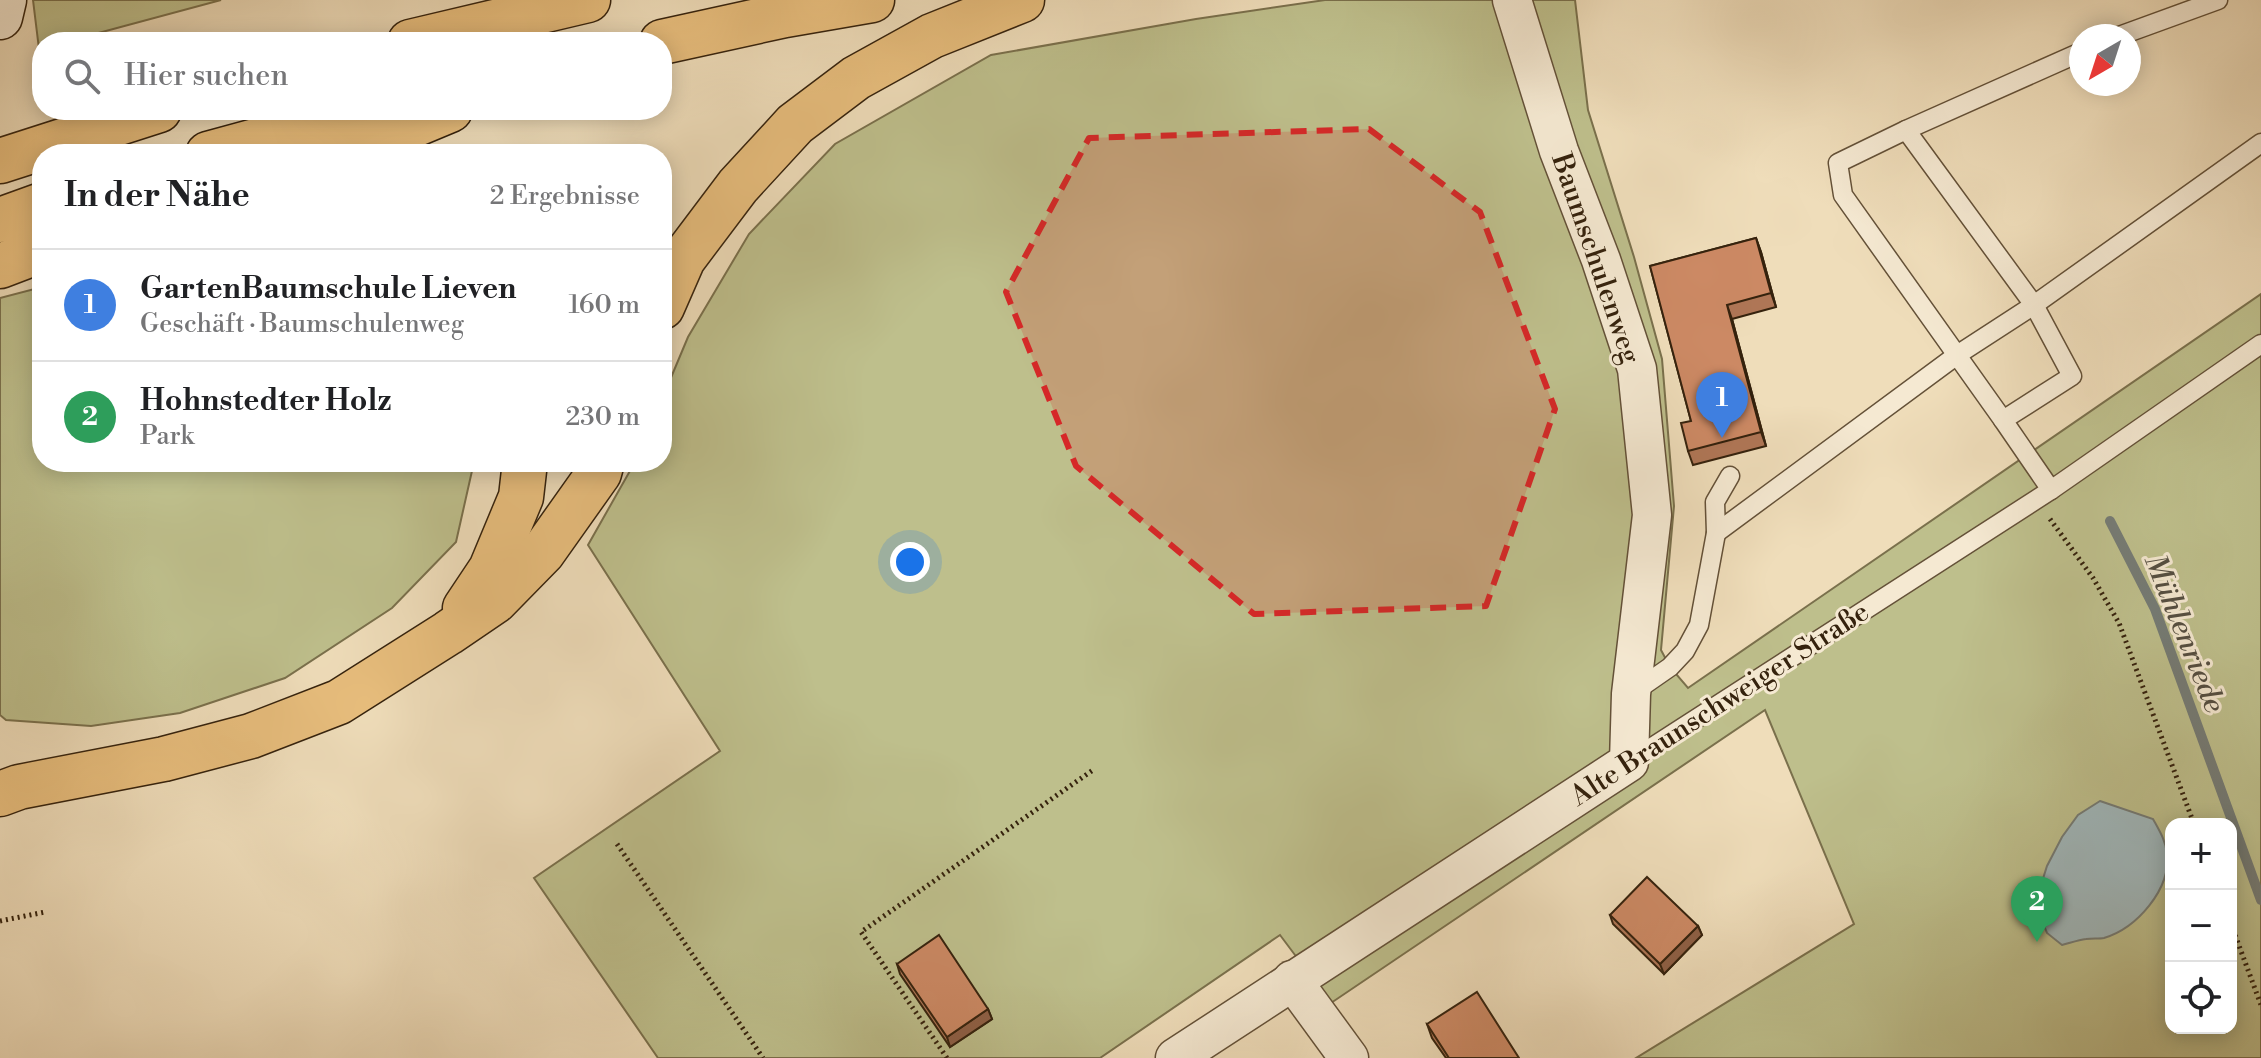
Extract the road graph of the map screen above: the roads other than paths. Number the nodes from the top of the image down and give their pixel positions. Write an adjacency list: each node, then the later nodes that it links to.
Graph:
1 (452, 0): 9 (highway)
2 (588, 0): 10 (highway)
3 (872, 0): 11 (highway)
4 (1022, 0): 27 (highway)
5 (1512, 0): 38 (street, Baumschulenweg)
6 (2218, 0): 7 (lane)
7 (2198, 4): 8 (lane)
8 (2141, 27)
9 (405, 32)
10 (452, 32)
11 (672, 40)
12 (2069, 57): 16 (lane)
13 (128, 120): 18 (highway)
14 (332, 120): 19 (highway)
15 (426, 120): 20 (highway)
16 (1906, 130): 28 (lane); 30 (lane)
17 (2261, 143): 28 (lane)
18 (53, 144)
19 (244, 144)
20 (356, 144)
21 (32, 151): 22 (highway)
22 (0, 161)
23 (32, 209): 24 (highway)
24 (0, 220)
25 (32, 254): 26 (highway)
26 (0, 266)
27 (672, 284)
28 (2034, 305): 30 (lane); 31 (lane)
29 (2261, 344): 35 (lane, Alte Braunschweiger Straße)
30 (1957, 355): 31 (lane); 36 (lane)
31 (2003, 420): 35 (lane)
32 (524, 472): 37 (highway)
33 (599, 472): 37 (highway)
34 (1730, 476): 36 (lane)
35 (2043, 496): 39 (lane, Alte Braunschweiger Straße)
36 (1716, 533): 38 (lane)
37 (448, 633): 40 (highway)
38 (1631, 694): 39 (street, Baumschulenweg)
39 (1629, 762): 41 (street, Alte Braunschweiger Straße)
40 (5, 786)
41 (1292, 980): 42 (street, Alte Braunschweiger Straße); 43 (street)
42 (1175, 1058)
43 (1349, 1058)

